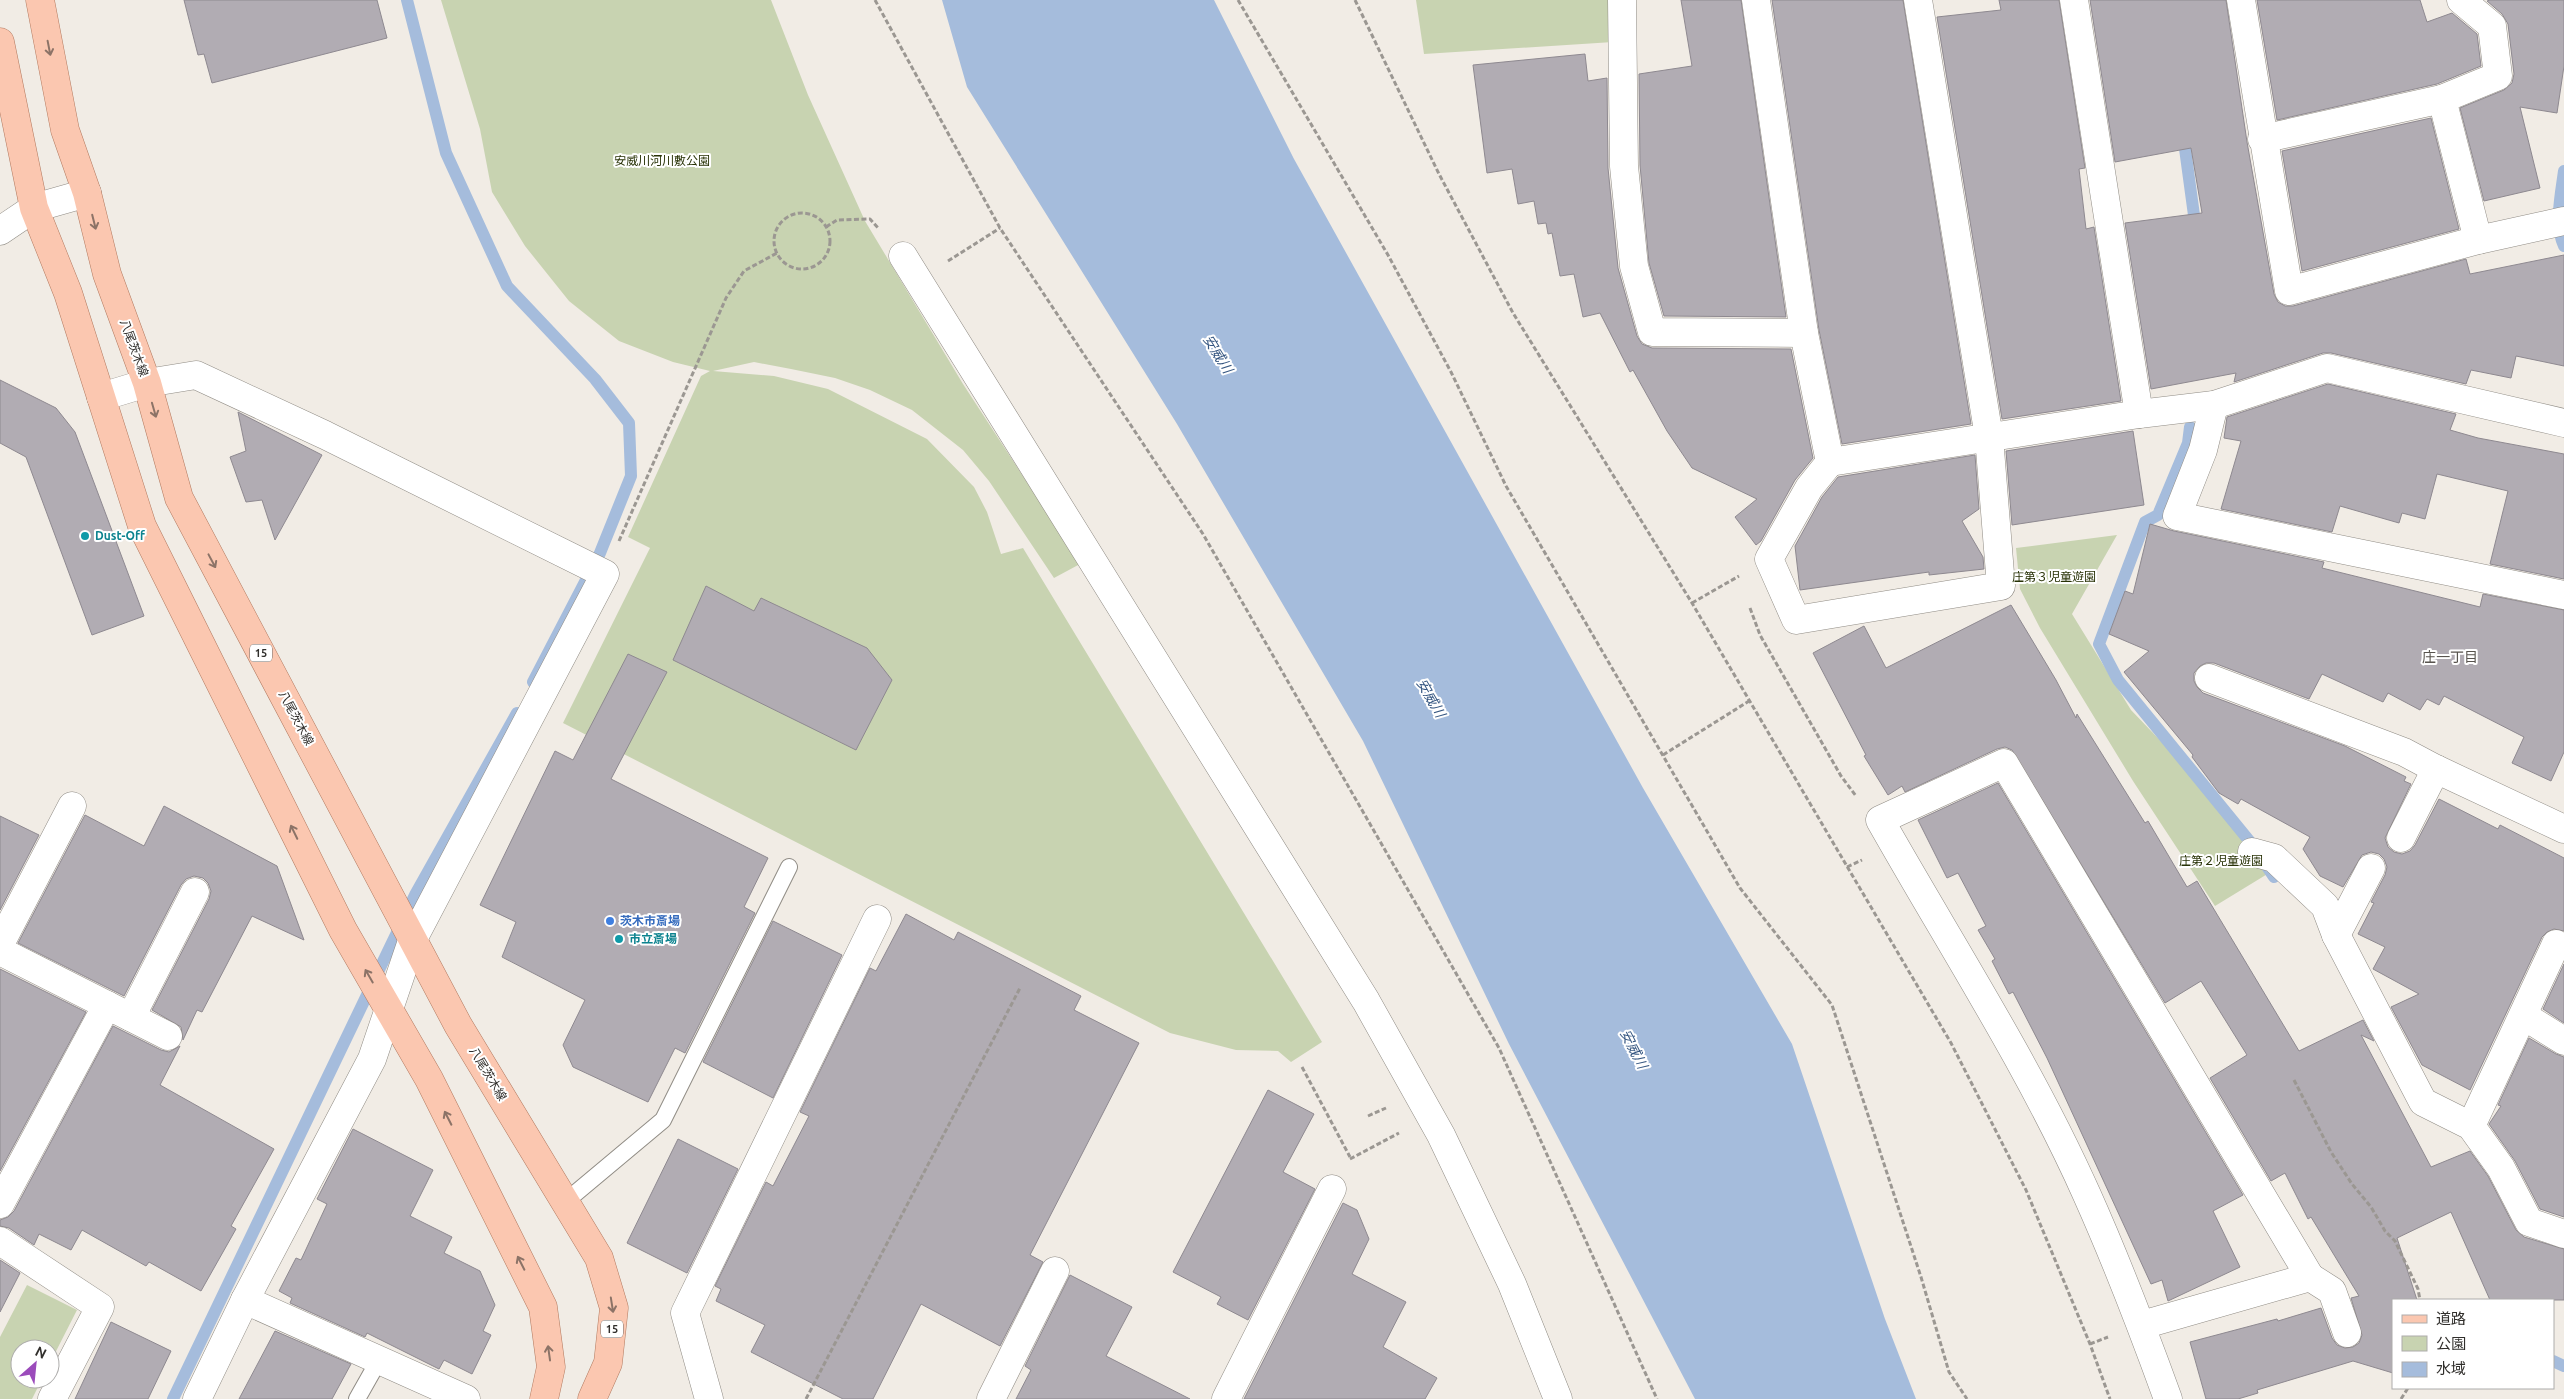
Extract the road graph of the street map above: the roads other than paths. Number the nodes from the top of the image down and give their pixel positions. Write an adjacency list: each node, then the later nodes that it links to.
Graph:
1 (40, 0): 11 (main road, 八尾茨木線 / 15, one-way to 11)
2 (1622, 0): 17 (street)
3 (1756, 0): 17 (street)
4 (1918, 0): 23 (street)
5 (2074, 0): 21 (street)
6 (2241, 0): 10 (street)
7 (2461, 0): 9 (street)
8 (0, 42): 12 (main road)
9 (2442, 99): 10 (street); 15 (street)
10 (2262, 139): 15 (street)
11 (87, 193): 12 (street); 18 (main road, 八尾茨木線 / 15, one-way to 18)
12 (34, 208): 14 (street); 19 (main road)
13 (2564, 221): 15 (street)
14 (0, 231)
15 (2478, 240)
16 (903, 256): 68 (street)
17 (1804, 332): 24 (street)
18 (147, 383): 19 (street); 37 (main road, 八尾茨木線 / 15, one-way to 37); 37 (street)
19 (102, 397): 42 (main road, one-way to 19)
20 (2214, 405): 21 (street); 22 (street); 25 (street)
21 (2139, 414): 23 (street)
22 (2564, 423)
23 (1989, 438): 24 (street); 24 (street)
24 (1830, 462)
25 (2564, 595)
26 (2208, 678): 27 (street)
27 (2436, 769): 29 (street); 30 (street)
28 (72, 806): 38 (street)
29 (2559, 817)
30 (2401, 838)
31 (2263, 855): 36 (street)
32 (789, 867): 49 (lane)
33 (2371, 868): 36 (street)
34 (195, 892): 44 (street)
35 (878, 919): 65 (street)
36 (2336, 935): 47 (street)
37 (412, 941): 42 (street); 49 (main road, 八尾茨木線 / 15)
38 (0, 944)
39 (2556, 944): 43 (street)
40 (0, 951): 41 (street)
41 (107, 1005): 44 (street); 50 (street)
42 (389, 1009): 55 (street); 63 (main road, one-way to 42)
43 (2524, 1016): 46 (street); 47 (street)
44 (131, 1017): 45 (street)
45 (168, 1036)
46 (2564, 1041)
47 (2471, 1126): 51 (street)
48 (1332, 1189): 67 (street)
49 (565, 1202): 64 (main road, 八尾茨木線 / 15, one-way to 64)
50 (0, 1204)
51 (2564, 1234)
52 (0, 1240): 59 (street)
53 (1055, 1271): 66 (street)
54 (2310, 1277): 56 (street); 56 (street); 57 (street)
55 (245, 1300): 58 (street); 60 (street)
56 (2142, 1325): 69 (street)
57 (2347, 1333)
58 (378, 1360): 61 (lane); 62 (street)
59 (52, 1399)
60 (197, 1399)
61 (357, 1399)
62 (466, 1399)
63 (544, 1399)
64 (592, 1399)
65 (709, 1399)
66 (991, 1399)
67 (1226, 1399)
68 (1558, 1399)
69 (2168, 1399)

